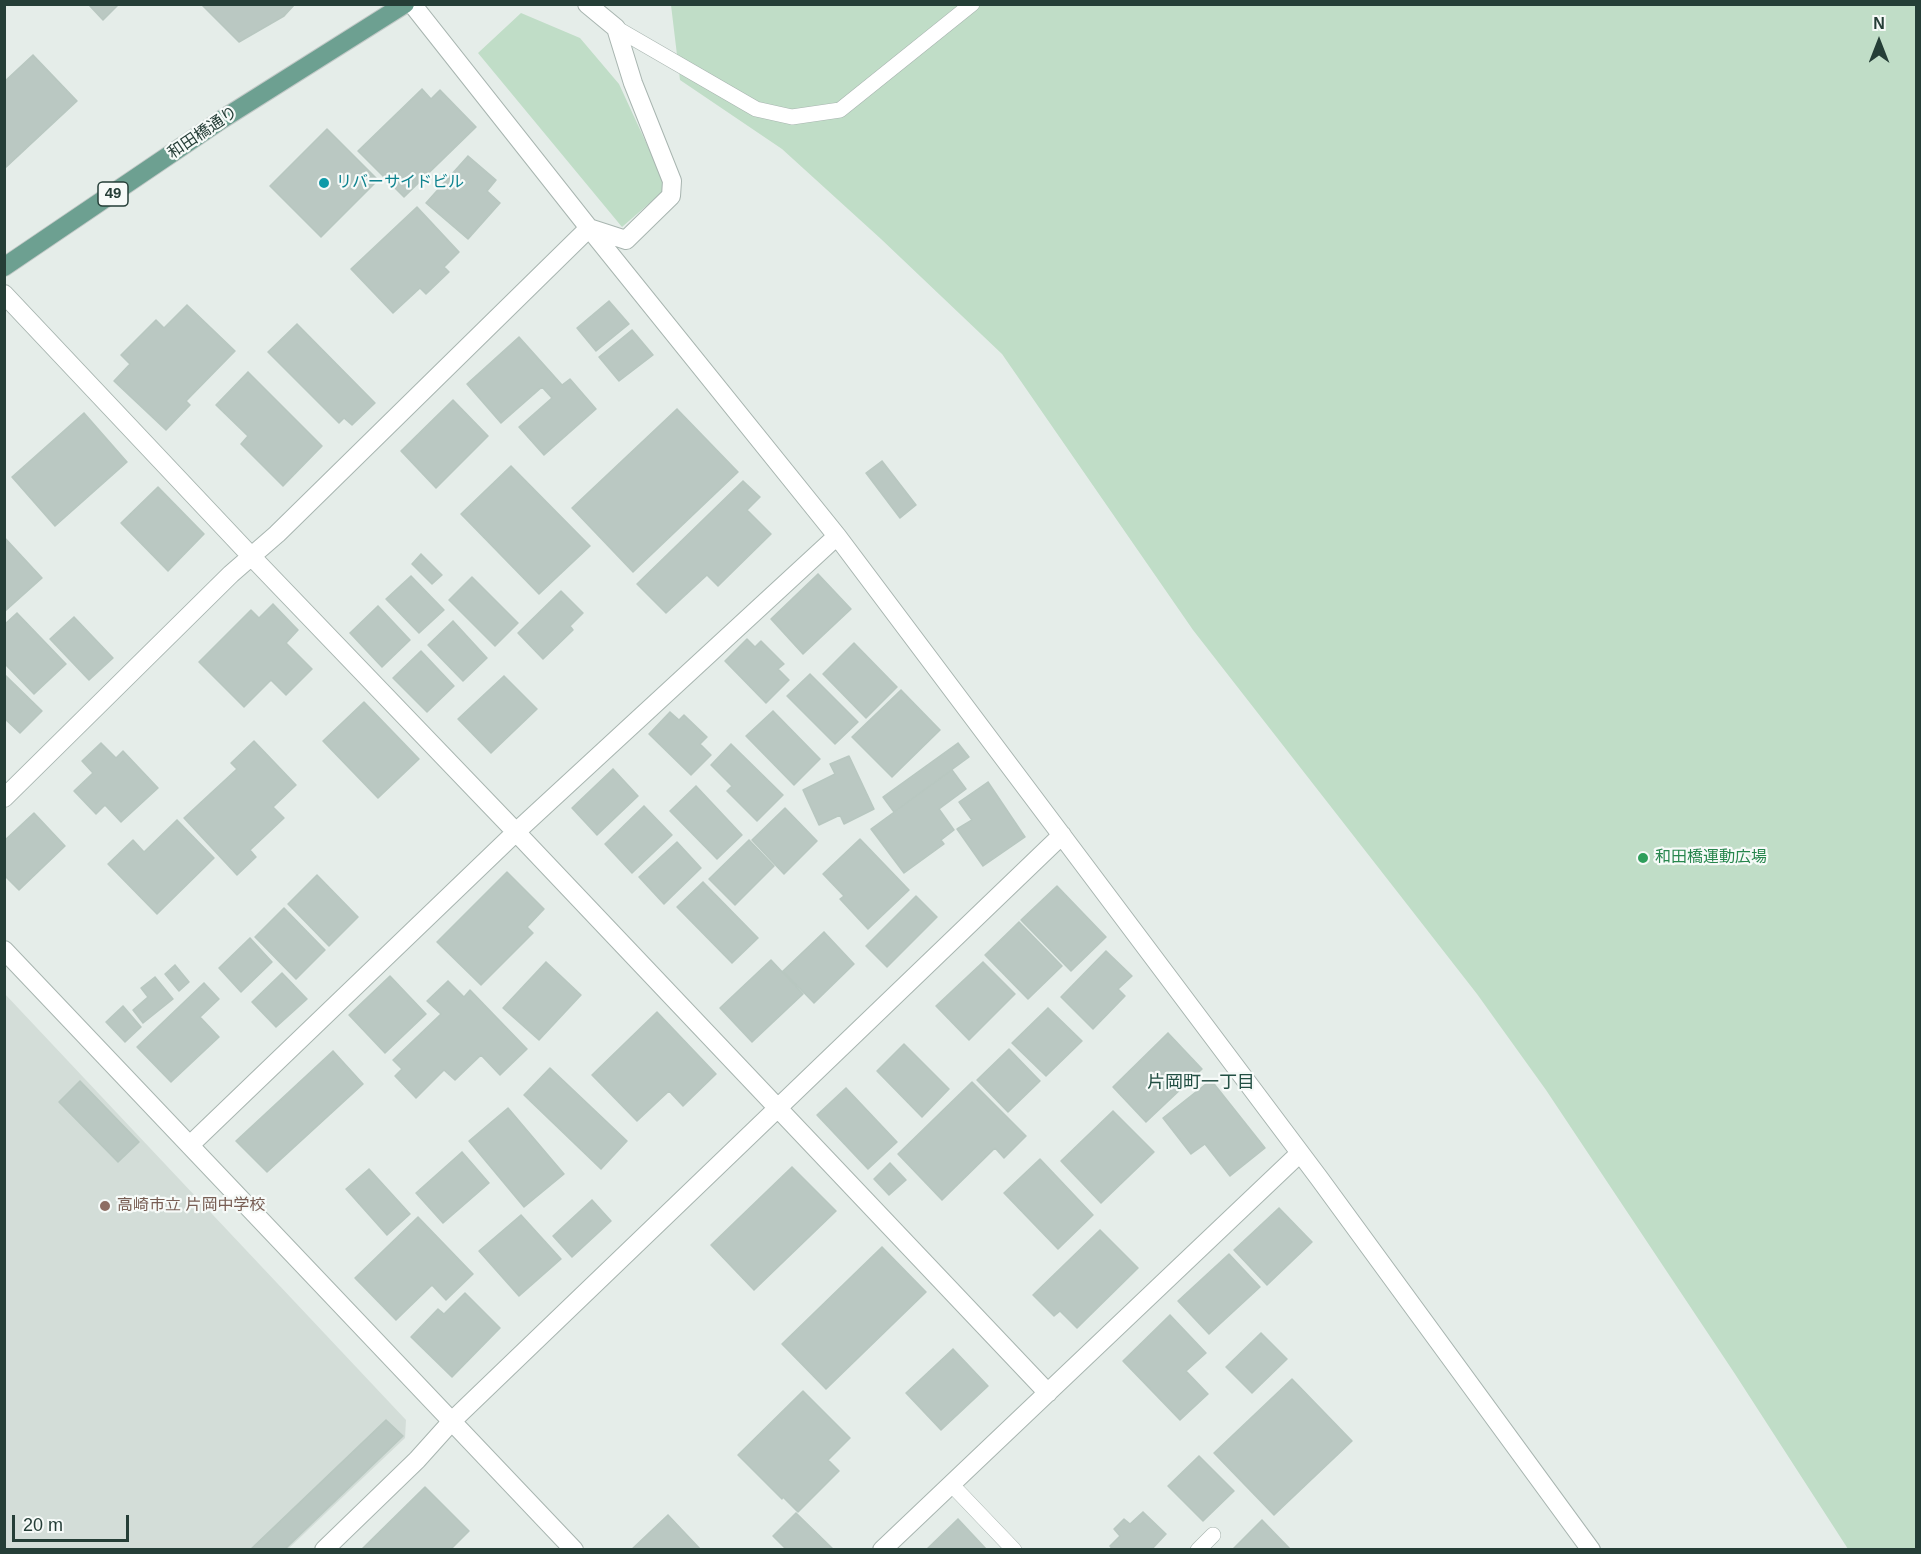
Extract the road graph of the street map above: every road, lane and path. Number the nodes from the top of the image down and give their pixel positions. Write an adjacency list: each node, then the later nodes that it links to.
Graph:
1 (587, 4): 4 (street)
2 (972, 4): 4 (lane)
3 (404, 6): 5 (street); 6 (main road, 和田橋通り / 49)
4 (616, 28): 5 (street)
5 (588, 228): 8 (street); 9 (street)
6 (4, 267)
7 (4, 294): 9 (street)
8 (837, 536): 11 (street); 12 (street)
9 (251, 556): 10 (street); 11 (street)
10 (4, 798)
11 (516, 832): 14 (street); 15 (street)
12 (1062, 835): 14 (street); 16 (street)
13 (4, 950): 15 (street)
14 (777, 1108): 17 (street); 18 (street)
15 (190, 1145): 18 (street)
16 (1300, 1153): 17 (street); 26 (street)
17 (1048, 1393): 19 (street)
18 (452, 1421): 21 (street); 22 (street)
19 (951, 1484): 23 (street); 24 (lane)
20 (1213, 1535): 25 (lane)
21 (324, 1550)
22 (573, 1550)
23 (882, 1550)
24 (1014, 1550)
25 (1198, 1550)
26 (1592, 1550)

